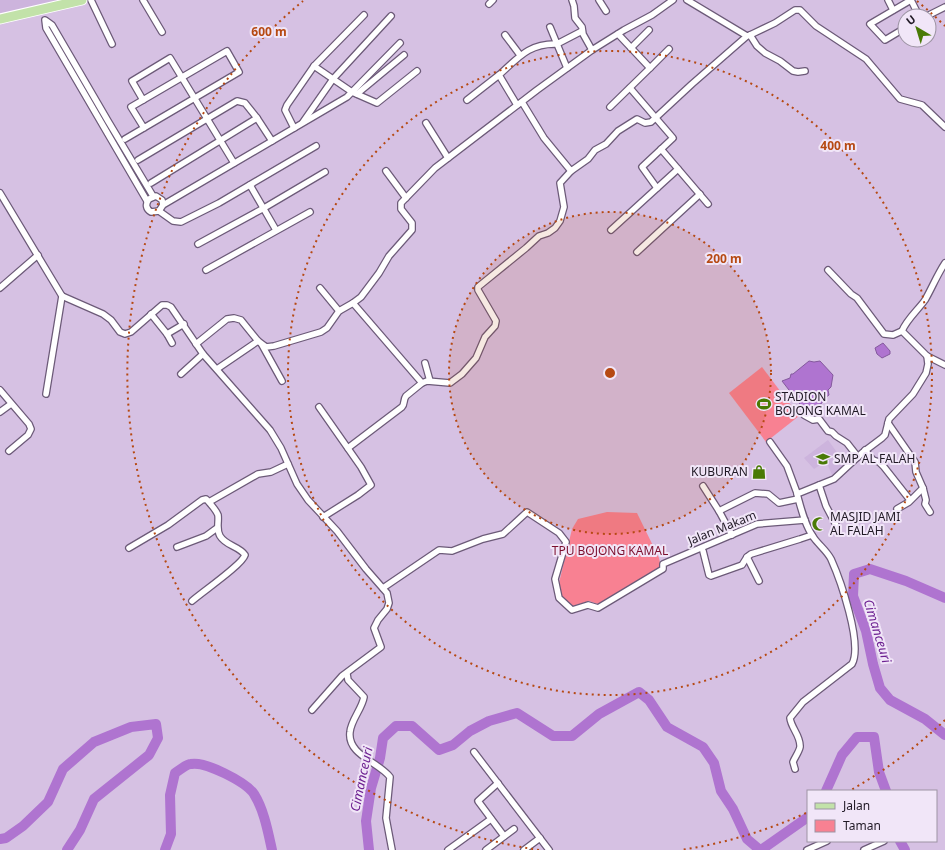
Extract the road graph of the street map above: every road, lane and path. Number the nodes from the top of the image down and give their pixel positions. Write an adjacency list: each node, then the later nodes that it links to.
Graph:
1 (82, 0): 10 (main road)
2 (91, 0): 26 (street)
3 (143, 0): 20 (street)
4 (572, 0): 19 (street)
5 (599, 0): 12 (street)
6 (674, 0): 22 (street)
7 (687, 0): 24 (street)
8 (888, 0): 11 (street)
9 (911, 0): 11 (street)
10 (41, 10): 15 (main road); 16 (street)
11 (893, 10): 21 (street)
12 (606, 11)
13 (364, 15): 33 (street)
14 (391, 16): 40 (street)
15 (0, 19)
16 (45, 20): 73 (street); 75 (street)
17 (550, 27): 27 (street)
18 (649, 30): 28 (street)
19 (582, 31): 27 (street); 30 (street)
20 (162, 32)
21 (897, 33)
22 (618, 34): 28 (street); 30 (street)
23 (505, 35): 32 (street)
24 (749, 36): 36 (street); 48 (street); 53 (street)
25 (400, 43): 42 (street)
26 (112, 44)
27 (557, 44): 32 (street); 34 (street)
28 (631, 48): 35 (street)
29 (669, 49): 35 (street)
30 (592, 50): 34 (street)
31 (404, 55): 42 (street)
32 (520, 55): 38 (street)
33 (314, 66): 40 (street); 55 (street)
34 (567, 68): 46 (street)
35 (650, 68): 41 (street)
36 (805, 70)
37 (417, 71): 42 (street)
38 (498, 75): 45 (street); 46 (street)
39 (182, 78): 43 (street); 43 (street); 44 (street); 44 (street)
40 (333, 79): 42 (street); 52 (street)
41 (630, 88): 47 (street); 48 (street)
42 (354, 93): 52 (street)
43 (194, 99): 50 (street); 54 (street)
44 (143, 100): 54 (street)
45 (467, 100)
46 (519, 104): 61 (street); 66 (street)
47 (610, 107)
48 (656, 117): 60 (street); 66 (street)
49 (257, 118): 50 (street); 57 (street); 58 (street)
50 (207, 119): 57 (street); 62 (street)
51 (426, 123): 61 (street)
52 (301, 124): 55 (street)
53 (945, 127)
54 (144, 128): 56 (street)
55 (294, 128): 58 (street)
56 (125, 139)
57 (220, 141): 63 (street); 68 (street)
58 (272, 141): 63 (street)
59 (316, 146): 69 (street)
60 (661, 149): 64 (street); 70 (street)
61 (448, 158): 74 (street)
62 (138, 160)
63 (234, 163): 77 (street)
64 (678, 169): 70 (street); 72 (street)
65 (386, 171): 74 (street)
66 (571, 171): 107 (street)
67 (325, 172): 78 (street)
68 (151, 183)
69 (250, 185): 78 (street); 79 (street)
70 (658, 188): 82 (street)
71 (0, 193): 85 (street)
72 (700, 194): 76 (street); 84 (street)
73 (153, 196): 75 (street); 77 (street)
74 (406, 198): 92 (street)
75 (147, 201): 79 (street)
76 (708, 204)
77 (163, 205): 79 (street)
78 (264, 208): 81 (street); 83 (street)
79 (159, 211)
80 (310, 212): 81 (street)
81 (276, 230): 87 (street)
82 (611, 230)
83 (198, 244)
84 (638, 252)
85 (38, 255): 89 (street); 91 (street)
86 (945, 263): 96 (street)
87 (206, 270)
88 (828, 270): 96 (street)
89 (0, 288)
90 (320, 288): 93 (street)
91 (62, 296): 94 (street); 111 (street)
92 (353, 304): 93 (street); 109 (street)
93 (339, 311): 99 (street)
94 (151, 314): 95 (street); 97 (street)
95 (184, 324): 97 (street); 100 (street)
96 (902, 331): 102 (street)
97 (167, 334): 98 (street)
98 (172, 343)
99 (260, 343): 100 (street); 105 (street); 108 (street)
100 (196, 344): 101 (street)
101 (203, 354): 105 (street); 106 (street)
102 (926, 356): 104 (street); 116 (street)
103 (425, 363): 107 (street)
104 (945, 365)
105 (217, 369): 122 (street)
106 (181, 374)
107 (430, 381): 109 (street)
108 (282, 382)
109 (422, 383): 118 (street)
110 (0, 390): 112 (street)
111 (46, 394)
112 (11, 404): 114 (street); 120 (street)
113 (319, 407): 118 (street)
114 (0, 412)
115 (804, 416): 121 (street)
116 (888, 423): 119 (street); 125 (street)
117 (770, 442): 126 (street)
118 (348, 448): 132 (street)
119 (866, 450): 121 (street); 127 (street)
120 (9, 452)
121 (858, 457): 123 (street)
122 (288, 464): 128 (street); 132 (street)
123 (819, 485): 126 (street); 134 (street)
124 (703, 486): 130 (street)
125 (922, 488): 127 (street); 131 (street)
126 (798, 496): 130 (street); 133 (street)
127 (910, 500): 129 (street)
128 (209, 502): 135 (street); 139 (street)
129 (897, 509)
130 (719, 511): 136 (street)
131 (930, 512)
132 (323, 517): 143 (street)
133 (805, 520): 136 (street, Jalan Makam); 137 (street)
134 (836, 525)
135 (218, 528): 138 (street); 144 (street)
136 (732, 535): 143 (street, Jalan Makam)
137 (812, 535): 141 (street); 148 (street)
138 (177, 546)
139 (129, 548)
140 (703, 551): 141 (street)
141 (747, 557): 142 (street)
142 (759, 581)
143 (383, 588): 145 (street)
144 (192, 601)
145 (347, 674): 146 (street); 157 (street)
146 (312, 710)
147 (474, 752): 149 (street)
148 (795, 769)
149 (498, 783): 150 (street); 153 (street)
150 (491, 819): 152 (street); 156 (street)
151 (514, 829): 152 (street)
152 (504, 836): 158 (street)
153 (540, 838): 159 (street); 160 (street)
154 (825, 842): 161 (street)
155 (882, 842): 162 (street)
156 (452, 849)
157 (392, 850)
158 (486, 850)
159 (524, 850)
160 (549, 850)
161 (807, 850)
162 (864, 850)

